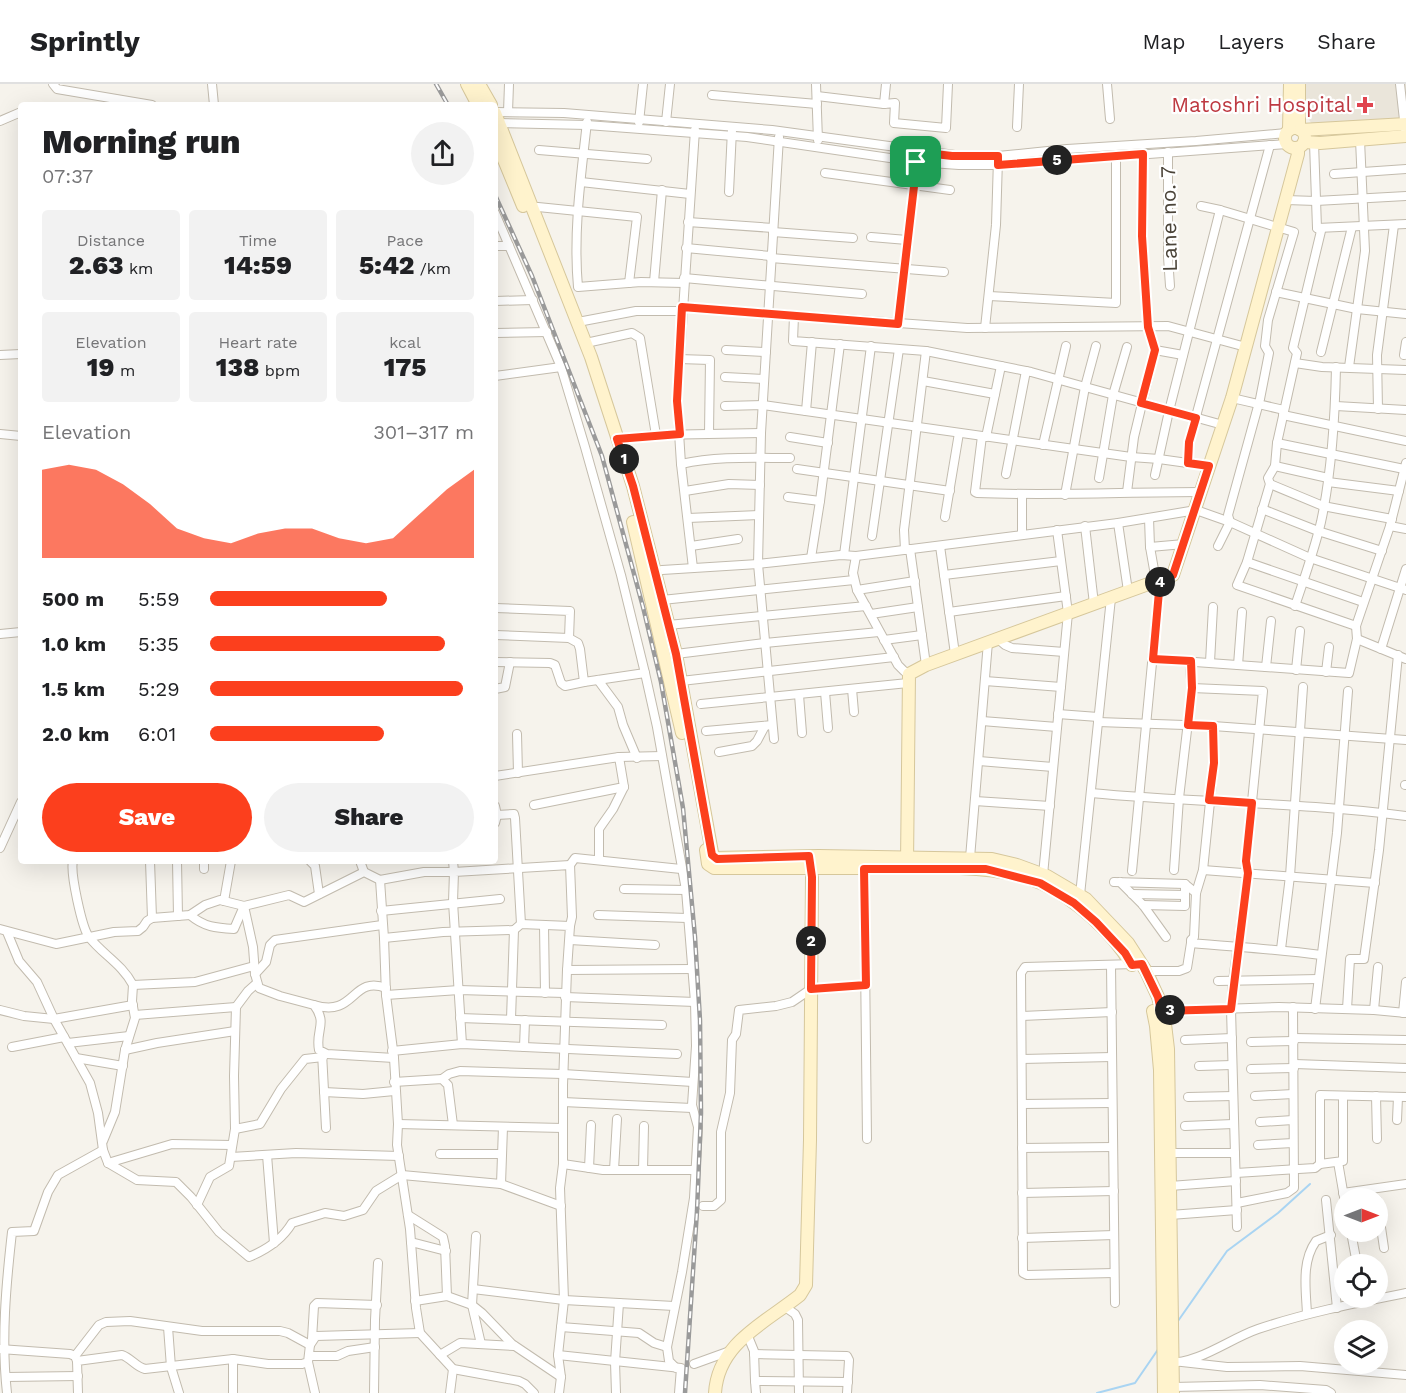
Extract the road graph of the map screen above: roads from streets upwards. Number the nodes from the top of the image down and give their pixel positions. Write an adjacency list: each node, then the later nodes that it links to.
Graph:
1 (53, 84): 17 (street)
2 (212, 84): 21 (street)
3 (467, 84): 22 (street)
4 (479, 84): 23 (street)
5 (509, 84): 25 (street)
6 (643, 84): 34 (street)
7 (670, 84): 32 (street)
8 (816, 84): 18 (street)
9 (885, 84): 24 (street)
10 (948, 84): 24 (street)
11 (1019, 84): 36 (street)
12 (1107, 84): 30 (street)
13 (1290, 84): 42 (street)
14 (1299, 84): 42 (street)
15 (1400, 84): 38 (street)
16 (711, 95): 18 (street)
17 (97, 96): 19 (street); 20 (street)
18 (817, 100): 24 (street); 41 (street)
19 (92, 102)
20 (134, 102)
21 (214, 102)
22 (476, 102)
23 (488, 102)
24 (884, 104)
25 (508, 112): 27 (street); 28 (street)
26 (18, 113): 31 (street)
27 (588, 115): 34 (street); 35 (street)
28 (498, 117)
29 (498, 118): 35 (street)
30 (1110, 119)
31 (0, 121)
32 (666, 122): 34 (street); 37 (street)
33 (498, 123): 102 (street)
34 (639, 124): 35 (street); 37 (street)
35 (587, 125): 52 (street)
36 (1017, 127)
37 (695, 128): 39 (street); 67 (street)
38 (1405, 130): 42 (street); 43 (street)
39 (732, 131): 40 (street); 44 (street); 66 (street)
40 (780, 131): 41 (street); 44 (street)
41 (818, 136): 48 (street); 50 (street)
42 (1297, 137): 43 (street); 46 (street); 47 (street); 70 (street); 71 (street)
43 (1360, 140): 59 (street)
44 (778, 141): 48 (street); 85 (street)
45 (498, 145): 376 (street)
46 (1203, 145): 47 (street); 51 (street); 56 (street)
47 (1270, 145): 76 (street)
48 (818, 146): 57 (street)
49 (539, 150): 52 (street)
50 (918, 152): 56 (street); 57 (street)
51 (1168, 152): 53 (street); 99 (street, Lane no. 7)
52 (584, 153): 55 (street); 62 (street)
53 (1143, 154): 54 (street); 117 (street)
54 (1116, 156): 56 (street); 104 (street)
55 (647, 159)
56 (998, 160): 57 (street); 104 (street)
57 (916, 162): 63 (street)
58 (1406, 169): 59 (street)
59 (1362, 172): 61 (street); 69 (street)
60 (825, 173): 63 (street)
61 (1334, 174)
62 (581, 182): 64 (street); 75 (street)
63 (914, 184): 65 (street); 88 (street)
64 (662, 190): 67 (street); 96 (street)
65 (950, 190)
66 (729, 192)
67 (690, 194): 78 (street)
68 (1406, 196): 69 (street)
69 (1363, 199): 71 (street); 83 (street)
70 (1286, 200): 71 (street); 81 (street)
71 (1316, 201): 84 (street)
72 (1201, 206): 74 (street)
73 (538, 207): 75 (street)
74 (1220, 210): 76 (street); 120 (street)
75 (578, 211): 97 (street); 100 (street)
76 (1249, 219): 81 (street); 122 (street)
77 (498, 220): 90 (street)
78 (688, 222): 85 (street); 91 (street)
79 (1406, 224): 80 (street)
80 (1394, 225): 83 (street); 111 (street)
81 (1278, 227): 101 (street); 131 (street)
82 (1352, 227): 83 (street); 84 (street); 108 (street)
83 (1365, 227): 110 (street)
84 (1317, 228): 105 (street)
85 (773, 230): 87 (street); 92 (street)
86 (871, 237): 88 (street)
87 (853, 238)
88 (907, 240): 93 (street)
89 (498, 246): 90 (street)
90 (509, 246): 106 (street)
91 (686, 248): 92 (street); 95 (street)
92 (771, 257): 93 (street); 98 (street)
93 (904, 269): 94 (street); 116 (street)
94 (944, 272)
95 (684, 281): 96 (street); 98 (street); 109 (street)
96 (654, 282): 97 (street)
97 (629, 283): 100 (street)
98 (770, 286): 103 (street); 112 (street)
99 (1170, 286)
100 (578, 287): 102 (street)
101 (1276, 292): 105 (street); 161 (street)
102 (565, 294): 115 (street)
103 (862, 294)
104 (989, 296): 118 (street)
105 (1305, 299): 108 (street); 143 (street)
106 (533, 300): 107 (street); 119 (street)
107 (498, 302)
108 (1333, 304): 110 (street); 137 (street)
109 (682, 309): 112 (street); 115 (street); 142 (street)
110 (1357, 309): 111 (street); 147 (street)
111 (1383, 312): 113 (street); 148 (street)
112 (768, 314): 114 (street); 136 (street)
113 (1406, 314)
114 (794, 316): 116 (street); 123 (street)
115 (578, 322): 125 (street)
116 (898, 324): 118 (street)
117 (1148, 327): 118 (street); 120 (street); 134 (street)
118 (985, 328)
119 (547, 332): 121 (street); 145 (street)
120 (1189, 332): 122 (street); 140 (street)
121 (498, 333)
122 (1217, 339): 131 (street); 171 (street)
123 (812, 342): 126 (street); 167 (street)
124 (1406, 342): 141 (street)
125 (586, 343): 182 (street); 186 (street)
126 (840, 344): 127 (street); 170 (street)
127 (871, 346): 132 (street); 172 (street)
128 (1066, 346): 154 (street)
129 (1096, 346): 156 (street)
130 (1127, 347): 158 (street)
131 (1246, 347): 159 (street)
132 (899, 349): 135 (street); 173 (street)
133 (726, 350): 136 (street)
134 (1155, 350): 140 (street); 160 (street)
135 (926, 351): 144 (street); 155 (street)
136 (766, 352): 153 (street)
137 (1321, 352)
138 (18, 354): 139 (street)
139 (0, 355)
140 (1183, 355): 168 (street)
141 (1404, 355)
142 (680, 359): 177 (street); 181 (street)
143 (1296, 363): 146 (street); 169 (street)
144 (1001, 366): 150 (street); 157 (street)
145 (561, 367): 151 (street); 315 (street)
146 (1336, 367): 147 (street); 164 (street)
147 (1349, 367): 148 (street)
148 (1377, 368): 149 (street); 165 (street)
149 (1406, 370)
150 (1026, 371): 154 (street); 187 (street)
151 (498, 376)
152 (725, 377): 153 (street)
153 (765, 379): 162 (street)
154 (1058, 380): 156 (street); 191 (street)
155 (922, 381): 157 (street); 176 (street)
156 (1085, 387): 158 (street); 192 (street)
157 (995, 394): 185 (street)
158 (1113, 395): 160 (street); 193 (street)
159 (1232, 398): 161 (street); 174 (street)
160 (1141, 403): 168 (street); 195 (street)
161 (1259, 404): 169 (street); 231 (street)
162 (763, 405): 163 (street); 167 (street); 178 (street)
163 (725, 406)
164 (1335, 406): 165 (street); 175 (street)
165 (1378, 409): 166 (street)
166 (1406, 410)
167 (806, 411): 170 (street)
168 (1169, 411): 171 (street); 198 (street)
169 (1284, 413): 175 (street); 190 (street)
170 (832, 415): 172 (street); 189 (street)
171 (1196, 418): 174 (street); 199 (street)
172 (860, 419): 173 (street); 208 (street)
173 (888, 423): 176 (street); 211 (street)
174 (1223, 425): 201 (street)
175 (1335, 426): 188 (street); 194 (street)
176 (916, 428): 179 (street); 214 (street)
177 (709, 433): 178 (street); 181 (street)
178 (761, 433): 196 (street)
179 (959, 433): 185 (street); 216 (street)
180 (0, 434): 183 (street)
181 (680, 434): 182 (street); 200 (street)
182 (656, 435): 186 (street)
183 (18, 436)
184 (790, 437): 189 (street)
185 (984, 437): 187 (street); 220 (street)
186 (617, 439): 271 (street)
187 (1012, 440): 191 (street); 206 (street)
188 (1406, 441)
189 (828, 442): 205 (street)
190 (1277, 443): 194 (street); 202 (street)
191 (1043, 445): 192 (street)
192 (1073, 449): 193 (street); 221 (street)
193 (1101, 453): 195 (street); 209 (street)
194 (1331, 455): 203 (street); 210 (street)
195 (1131, 457): 198 (street); 218 (street)
196 (761, 458): 197 (street); 200 (street); 213 (street)
197 (790, 458)
198 (1159, 459): 199 (street); 207 (street)
199 (1188, 463): 201 (street)
200 (681, 464): 215 (street)
201 (1209, 466): 219 (street)
202 (1275, 466): 210 (street); 212 (street)
203 (1405, 466): 217 (street)
204 (797, 469): 205 (street)
205 (824, 473): 208 (street); 223 (street)
206 (1006, 474)
207 (1155, 476)
208 (853, 477): 211 (street); 249 (street)
209 (1099, 478)
210 (1328, 480): 217 (street); 224 (street)
211 (880, 481): 214 (street); 240 (street)
212 (1270, 484): 224 (street); 225 (street)
213 (760, 485): 215 (street); 227 (street)
214 (909, 485): 216 (street); 247 (street)
215 (685, 491): 229 (street)
216 (950, 491): 228 (street)
217 (1399, 491): 232 (street)
218 (1127, 492): 219 (street); 221 (street)
219 (1201, 492): 226 (street)
220 (1022, 495): 221 (street); 239 (street)
221 (1065, 495)
222 (788, 497): 223 (street)
223 (820, 501): 251 (street)
224 (1323, 506): 232 (street); 237 (street)
225 (1262, 509): 237 (street); 238 (street)
226 (1196, 510): 230 (street); 231 (street); 242 (street)
227 (759, 515): 229 (street); 255 (street)
228 (945, 517)
229 (688, 518): 243 (street)
230 (1149, 518): 233 (street); 246 (street)
231 (1230, 522): 238 (street); 245 (street)
232 (1391, 522): 235 (street); 248 (street)
233 (1118, 523): 234 (street); 268 (street)
234 (1085, 526): 236 (street); 273 (street)
235 (1406, 529)
236 (1057, 530): 239 (street); 253 (street)
237 (1318, 531): 248 (street); 252 (street)
238 (1255, 533): 252 (street); 254 (street)
239 (1022, 535): 244 (street)
240 (872, 536)
241 (738, 539): 243 (street)
242 (1184, 544): 246 (street); 262 (street)
243 (691, 546): 256 (street)
244 (940, 546): 247 (street); 259 (street)
245 (1218, 546)
246 (1150, 547): 262 (street)
247 (908, 550): 250 (street); 263 (street)
248 (1382, 551): 260 (street)
249 (844, 555): 250 (street); 251 (street)
250 (856, 556): 261 (street)
251 (811, 558): 255 (street)
252 (1310, 558): 260 (street); 264 (street)
253 (1061, 561): 259 (street); 269 (street)
254 (1247, 561): 264 (street); 274 (street)
255 (758, 564): 256 (street); 265 (street)
256 (693, 568): 258 (street)
257 (1406, 569): 266 (street)
258 (662, 570)
259 (944, 576): 279 (street)
260 (1371, 578): 266 (street); 272 (street)
261 (854, 580): 265 (street); 267 (street)
262 (1158, 580): 268 (street); 304 (street)
263 (915, 581): 267 (street); 275 (street)
264 (1303, 582): 272 (street); 274 (street)
265 (760, 589): 271 (street); 282 (street)
266 (1403, 589): 298 (street)
267 (857, 590): 278 (street)
268 (1128, 591): 270 (street)
269 (1066, 596): 279 (street); 281 (street)
270 (1110, 598): 273 (street); 333 (street)
271 (662, 600): 284 (street)
272 (1363, 602): 285 (street)
273 (1094, 604): 281 (street)
274 (1295, 606): 285 (street)
275 (918, 607): 278 (street); 291 (street)
276 (498, 608): 292 (street)
277 (1213, 608): 308 (street)
278 (869, 610): 282 (street); 288 (street)
279 (949, 612): 301 (street)
280 (1242, 612): 310 (street)
281 (1068, 613): 295 (street); 299 (street)
282 (763, 616): 284 (street); 296 (street)
283 (1271, 621): 311 (street)
284 (668, 625): 300 (street)
285 (1356, 626): 293 (street)
286 (1300, 631): 312 (street)
287 (18, 632): 289 (street)
288 (879, 632): 294 (street); 296 (street)
289 (0, 634)
290 (498, 635): 292 (street)
291 (922, 635): 294 (street); 309 (street)
292 (569, 638): 320 (street)
293 (1357, 639): 298 (street); 314 (street)
294 (884, 640): 302 (street)
295 (993, 640): 299 (street); 301 (street); 319 (street)
296 (765, 643): 300 (street); 313 (street)
297 (1329, 647): 314 (street)
298 (1381, 649): 303 (street)
299 (1064, 652): 321 (street)
300 (676, 654): 318 (street)
301 (955, 654): 309 (street)
302 (894, 657): 313 (street); 316 (street)
303 (1402, 657): 347 (street)
304 (1153, 659): 305 (street); 335 (street)
305 (1191, 661): 308 (street); 324 (street)
306 (498, 662): 307 (street)
307 (510, 662): 320 (street); 323 (street)
308 (1210, 662): 310 (street)
309 (926, 665): 316 (street)
310 (1238, 665): 311 (street)
311 (1266, 667): 312 (street)
312 (1296, 670): 314 (street)
313 (768, 671): 318 (street); 329 (street)
314 (1326, 672)
315 (645, 673): 317 (street); 351 (street)
316 (909, 678): 325 (street); 377 (street)
317 (598, 680): 320 (street); 353 (street)
318 (681, 681): 376 (street)
319 (985, 681): 321 (street); 334 (street)
320 (585, 682)
321 (1061, 687): 332 (street)
322 (1303, 687): 344 (street)
323 (498, 688)
324 (1192, 688): 336 (street); 341 (street)
325 (852, 689): 326 (street); 331 (street)
326 (825, 692): 328 (street); 340 (street)
327 (1348, 692): 346 (street)
328 (799, 694): 329 (street); 343 (street)
329 (770, 698): 330 (street); 337 (street)
330 (701, 704)
331 (854, 712)
332 (1058, 714): 333 (street); 339 (street)
333 (1098, 719): 335 (street); 359 (street)
334 (982, 721): 339 (street); 354 (street)
335 (1146, 724): 336 (street); 360 (street)
336 (1188, 725): 338 (street); 361 (street)
337 (769, 726): 342 (street); 348 (street); 350 (street)
338 (1213, 726): 341 (street); 362 (street)
339 (1057, 727): 355 (street)
340 (828, 728)
341 (1259, 729): 344 (street); 364 (street)
342 (706, 731)
343 (801, 733)
344 (1301, 733): 346 (street); 367 (street)
345 (517, 734): 356 (street)
346 (1346, 736): 347 (street); 369 (street)
347 (1390, 738): 349 (street); 370 (street)
348 (774, 739)
349 (1406, 740)
350 (719, 752)
351 (662, 756): 353 (street); 388 (street)
352 (619, 757): 353 (street); 356 (street); 358 (street)
353 (637, 758)
354 (978, 761): 355 (street); 363 (street)
355 (1053, 767): 366 (street)
356 (518, 773): 357 (street)
357 (498, 776)
358 (624, 787): 365 (street); 375 (street)
359 (1091, 794): 360 (street); 408 (street)
360 (1139, 798): 361 (street); 392 (street)
361 (1179, 798): 362 (street); 390 (street)
362 (1209, 800): 364 (street); 391 (street)
363 (975, 801): 366 (street); 374 (street)
364 (1252, 803): 367 (street); 396 (street)
365 (534, 805)
366 (1050, 806): 397 (street)
367 (1296, 807): 369 (street); 398 (street)
368 (18, 809): 373 (street)
369 (1338, 809): 370 (street); 400 (street)
370 (1383, 813): 372 (street); 401 (street)
371 (498, 815): 387 (street)
372 (1406, 816)
373 (0, 848)
374 (970, 858): 377 (street); 395 (street)
375 (599, 860): 385 (street); 388 (street)
376 (713, 862): 386 (street)
377 (907, 863): 386 (street); 389 (street); 395 (street)
378 (73, 864): 427 (street)
379 (150, 864): 419 (street)
380 (177, 864): 418 (street)
381 (230, 864): 411 (street)
382 (313, 864): 406 (street)
383 (361, 864): 393 (street)
384 (453, 864): 394 (street)
385 (570, 865): 387 (street); 423 (street)
386 (813, 865): 389 (street); 448 (street)
387 (519, 867): 394 (street); 424 (street)
388 (681, 869): 404 (street)
389 (864, 869): 447 (street)
390 (1174, 870)
391 (1203, 870): 396 (street); 405 (street)
392 (1132, 871)
393 (364, 872): 399 (street); 406 (street)
394 (454, 872): 399 (street); 412 (street)
395 (1024, 873): 397 (street); 437 (street)
396 (1248, 873): 398 (street); 433 (street)
397 (1043, 874): 408 (street)
398 (1290, 876): 400 (street); 434 (street)
399 (380, 880): 415 (street)
400 (1331, 881): 401 (street); 435 (street)
401 (1375, 883): 462 (street)
402 (1185, 884): 405 (street); 407 (street); 409 (street)
403 (624, 889): 404 (street)
404 (686, 890): 420 (street)
405 (1196, 893): 431 (street)
406 (320, 894): 414 (street)
407 (1132, 894): 409 (street); 413 (street)
408 (1080, 895): 437 (street)
409 (1185, 895): 413 (street)
410 (500, 899): 412 (street)
411 (224, 901): 414 (street); 416 (street)
412 (453, 903): 415 (street); 426 (street)
413 (1143, 905): 428 (street)
414 (244, 906): 416 (street); 441 (street)
415 (381, 911): 421 (street)
416 (190, 915): 418 (street)
417 (598, 915): 420 (street)
418 (178, 916): 419 (street)
419 (152, 918): 427 (street)
420 (687, 918): 439 (street)
421 (382, 925): 429 (street); 441 (street)
422 (544, 925): 423 (street); 424 (street); 452 (street)
423 (570, 926): 430 (street)
424 (518, 927): 426 (street); 451 (street)
425 (4, 931): 427 (street); 472 (street)
426 (456, 932): 429 (street); 449 (street)
427 (88, 936): 446 (street)
428 (1166, 937)
429 (384, 938): 450 (street)
430 (570, 940): 432 (street); 440 (street)
431 (1191, 943): 433 (street); 437 (street)
432 (655, 945)
433 (1238, 948): 434 (street); 444 (street)
434 (1281, 949): 435 (street)
435 (1321, 955): 442 (street)
436 (1111, 965): 437 (street); 466 (street); 470 (street)
437 (1140, 967): 465 (street); 600 (street)
438 (1378, 967): 464 (street)
439 (692, 969): 440 (street); 454 (street)
440 (567, 970): 453 (street)
441 (255, 974): 446 (street); 457 (street); 458 (street)
442 (1318, 979): 444 (street); 461 (street)
443 (1218, 981): 444 (street)
444 (1233, 981): 460 (street)
445 (1406, 982): 467 (street)
446 (133, 985): 456 (street)
447 (866, 985): 448 (street); 532 (street)
448 (811, 989): 455 (street); 468 (street)
449 (459, 990): 450 (street); 451 (street); 471 (street)
450 (386, 992): 457 (street); 491 (street)
451 (512, 992): 452 (street); 473 (street)
452 (545, 993): 453 (street)
453 (565, 995): 454 (street); 475 (street)
454 (695, 1002): 504 (street)
455 (792, 1002): 468 (street); 569 (street)
456 (133, 1005): 469 (street); 472 (street)
457 (314, 1005): 490 (street)
458 (236, 1007): 469 (street); 477 (street)
459 (1293, 1007): 460 (street); 461 (street); 482 (street)
460 (1231, 1009): 465 (street); 479 (street)
461 (1315, 1009): 462 (street)
462 (1347, 1009): 464 (street)
463 (0, 1010): 472 (street)
464 (1374, 1010): 467 (street)
465 (1161, 1011): 540 (street)
466 (1112, 1012): 470 (street); 493 (street)
467 (1404, 1013)
468 (811, 1014): 597 (street)
469 (135, 1015): 478 (street)
470 (1022, 1016): 495 (street)
471 (460, 1018): 473 (street); 485 (street)
472 (54, 1019): 480 (street)
473 (511, 1019): 474 (street)
474 (525, 1020): 475 (street); 487 (street)
475 (564, 1021): 476 (street); 488 (street)
476 (662, 1025)
477 (236, 1031): 489 (street); 531 (street)
478 (129, 1036): 480 (street); 489 (street)
479 (1232, 1038): 481 (street); 496 (street)
480 (66, 1040): 486 (street); 494 (street)
481 (1185, 1040)
482 (1294, 1040): 483 (street); 484 (street); 499 (street)
483 (1406, 1040)
484 (1251, 1042)
485 (462, 1044): 487 (street); 491 (street)
486 (12, 1047)
487 (524, 1047): 488 (street)
488 (564, 1049): 492 (street); 502 (street)
489 (125, 1050): 497 (street)
490 (322, 1054): 491 (street); 506 (street); 531 (street)
491 (393, 1054): 505 (street)
492 (677, 1054)
493 (1112, 1057): 495 (street); 515 (street)
494 (76, 1058): 497 (street); 535 (street)
495 (1022, 1059): 516 (street)
496 (1232, 1065): 498 (street); 508 (street)
497 (123, 1066): 535 (street)
498 (1199, 1066)
499 (1295, 1066): 500 (street); 501 (street); 507 (street)
500 (1406, 1068)
501 (1251, 1069)
502 (563, 1074): 503 (street); 504 (street); 514 (street)
503 (442, 1079): 505 (street); 524 (street)
504 (693, 1082): 517 (street)
505 (394, 1087): 506 (street); 522 (street)
506 (324, 1092): 529 (street)
507 (1293, 1094): 509 (street); 519 (street)
508 (1233, 1096): 512 (street); 523 (street)
509 (1255, 1096)
510 (1343, 1096): 511 (street); 548 (street); 550 (street)
511 (1376, 1096): 513 (street); 533 (street)
512 (1188, 1097)
513 (1402, 1097): 520 (street)
514 (563, 1102): 517 (street); 530 (street)
515 (1112, 1103): 516 (street); 538 (street)
516 (1022, 1104): 539 (street)
517 (692, 1108): 555 (street)
518 (617, 1119): 553 (street)
519 (1293, 1120): 521 (street); 534 (street)
520 (1397, 1120)
521 (1260, 1122)
522 (398, 1124): 524 (street); 545 (street)
523 (1233, 1124): 528 (street); 543 (street)
524 (453, 1125): 527 (street)
525 (591, 1125): 551 (street)
526 (644, 1125): 554 (street)
527 (503, 1126): 530 (street); 542 (street)
528 (1185, 1126)
529 (326, 1128)
530 (563, 1128): 549 (street)
531 (235, 1129): 536 (street)
532 (867, 1139)
533 (1377, 1139)
534 (1293, 1143): 537 (street); 552 (street)
535 (103, 1145): 547 (street); 612 (street)
536 (232, 1145): 546 (street); 547 (street)
537 (1258, 1145)
538 (1113, 1147): 539 (street); 564 (street)
539 (1022, 1148): 565 (street)
540 (1169, 1153): 543 (street); 560 (street)
541 (440, 1154): 542 (street)
542 (502, 1154): 558 (street)
543 (1234, 1154): 557 (street)
544 (267, 1155): 545 (street); 546 (street); 580 (street)
545 (399, 1156): 556 (street)
546 (231, 1157): 567 (street)
547 (108, 1162): 567 (street)
548 (1338, 1162): 550 (street); 562 (street)
549 (563, 1164): 551 (street); 568 (street)
550 (1320, 1164): 552 (street)
551 (590, 1168): 553 (street)
552 (1295, 1169): 557 (street); 570 (street)
553 (614, 1170): 554 (street)
554 (643, 1170): 555 (street)
555 (695, 1170): 569 (street)
556 (402, 1175): 558 (street); 571 (street); 580 (street)
557 (1236, 1177): 560 (street); 570 (street)
558 (501, 1184): 568 (street)
559 (1406, 1184): 561 (street)
560 (1170, 1186): 572 (street)
561 (1375, 1187): 563 (street)
562 (1342, 1188)
563 (1371, 1188)
564 (1113, 1191): 565 (street); 574 (street)
565 (1022, 1193): 577 (street)
566 (1326, 1200): 575 (street)
567 (197, 1205): 580 (street)
568 (561, 1206): 590 (street)
569 (697, 1206): 596 (street)
570 (1237, 1206): 572 (street); 573 (street)
571 (408, 1215): 578 (street); 582 (street)
572 (1170, 1215): 600 (street)
573 (1237, 1227)
574 (1114, 1235): 577 (street); 585 (street)
575 (1331, 1235): 584 (street); 599 (street)
576 (476, 1236): 586 (street)
577 (1022, 1238): 585 (street)
578 (411, 1242): 582 (street); 591 (street)
579 (1383, 1242): 581 (street)
580 (274, 1243)
581 (1384, 1248)
582 (446, 1251): 588 (street)
583 (378, 1263): 594 (street)
584 (1334, 1272)
585 (1114, 1273): 593 (street)
586 (473, 1289): 590 (street); 595 (street)
587 (1406, 1293): 589 (street)
588 (447, 1296): 591 (street); 595 (street)
589 (1388, 1296)
590 (564, 1300): 592 (street); 602 (street)
591 (416, 1301): 605 (street)
592 (618, 1303): 596 (street); 603 (street)
593 (1115, 1303)
594 (377, 1305): 604 (street); 607 (street)
595 (472, 1305): 608 (street); 609 (street)
596 (674, 1306): 611 (street)
597 (785, 1307): 606 (street); 615 (street)
598 (1337, 1308): 599 (street)
599 (1307, 1314): 621 (street)
600 (1168, 1324): 621 (street)
601 (168, 1327): 607 (street); 618 (street); 624 (street)
602 (561, 1327): 603 (street); 617 (street)
603 (618, 1331): 611 (street); 622 (street)
604 (375, 1333): 605 (street); 607 (street); 610 (street)
605 (420, 1333): 616 (street)
606 (747, 1334): 613 (street); 614 (street)
607 (311, 1342): 620 (street)
608 (481, 1344): 609 (street); 616 (street)
609 (514, 1346): 630 (street)
610 (375, 1347): 620 (street); 640 (street)
611 (667, 1347): 625 (street)
612 (3, 1349): 618 (street); 627 (street)
613 (732, 1350): 623 (street); 646 (street)
614 (754, 1354): 615 (street); 631 (street)
615 (799, 1354): 632 (street); 633 (street)
616 (440, 1355): 626 (street)
617 (558, 1355): 622 (street); 630 (street)
618 (76, 1358): 624 (street); 629 (street)
619 (233, 1359): 620 (street); 624 (street); 638 (street)
620 (308, 1359): 639 (street)
621 (1171, 1361): 628 (street); 634 (street)
622 (615, 1362): 625 (street); 644 (street)
623 (694, 1364)
624 (171, 1367): 637 (street)
625 (676, 1368): 645 (street)
626 (453, 1369): 641 (street); 642 (street)
627 (3, 1373): 629 (street); 635 (street)
628 (1406, 1375)
629 (78, 1376): 636 (street)
630 (561, 1377): 643 (street)
631 (755, 1381): 632 (street); 647 (street)
632 (799, 1381): 633 (street); 648 (street)
633 (848, 1382): 649 (street)
634 (1170, 1391): 650 (street)
635 (7, 1393)
636 (78, 1393)
637 (179, 1393)
638 (233, 1393)
639 (315, 1393)
640 (374, 1393)
641 (450, 1393)
642 (534, 1393)
643 (559, 1393)
644 (616, 1393)
645 (679, 1393)
646 (715, 1393)
647 (756, 1393)
648 (800, 1393)
649 (848, 1393)
650 (1331, 1393)

